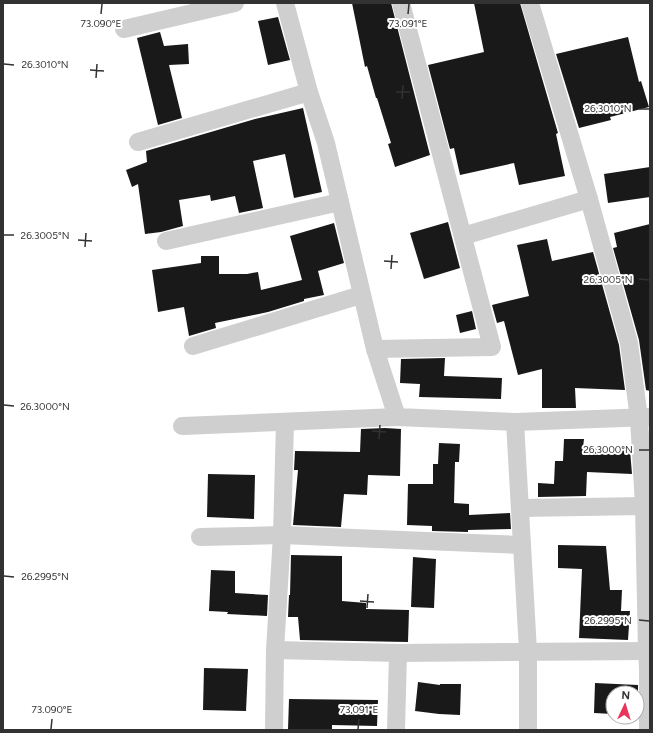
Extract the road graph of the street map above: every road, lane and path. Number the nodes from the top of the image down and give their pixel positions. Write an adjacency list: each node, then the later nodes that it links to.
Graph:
1 (235, 3): 5 (street)
2 (285, 3): 6 (street)
3 (401, 3): 10 (street)
4 (530, 3): 8 (street)
5 (124, 29)
6 (309, 92): 7 (street); 9 (street)
7 (138, 142)
8 (589, 199): 10 (street); 16 (street)
9 (340, 202): 11 (street); 12 (street)
10 (463, 236): 14 (street)
11 (166, 241)
12 (361, 295): 13 (street); 14 (street)
13 (193, 346)
14 (374, 349): 15 (street)
15 (397, 417): 17 (street); 18 (street)
16 (645, 417): 18 (street); 20 (street)
17 (284, 422): 19 (street); 22 (street)
18 (515, 422): 21 (street)
19 (182, 426)
20 (644, 506): 21 (street); 28 (street)
21 (520, 508): 24 (street)
22 (282, 535): 23 (street); 24 (street); 25 (street)
23 (200, 537)
24 (522, 545): 26 (street)
25 (275, 650): 27 (street); 29 (street)
26 (528, 651): 27 (street); 28 (street); 31 (street)
27 (398, 653): 30 (street)
28 (648, 662): 32 (street)
29 (274, 730)
30 (396, 730)
31 (528, 730)
32 (648, 730)

